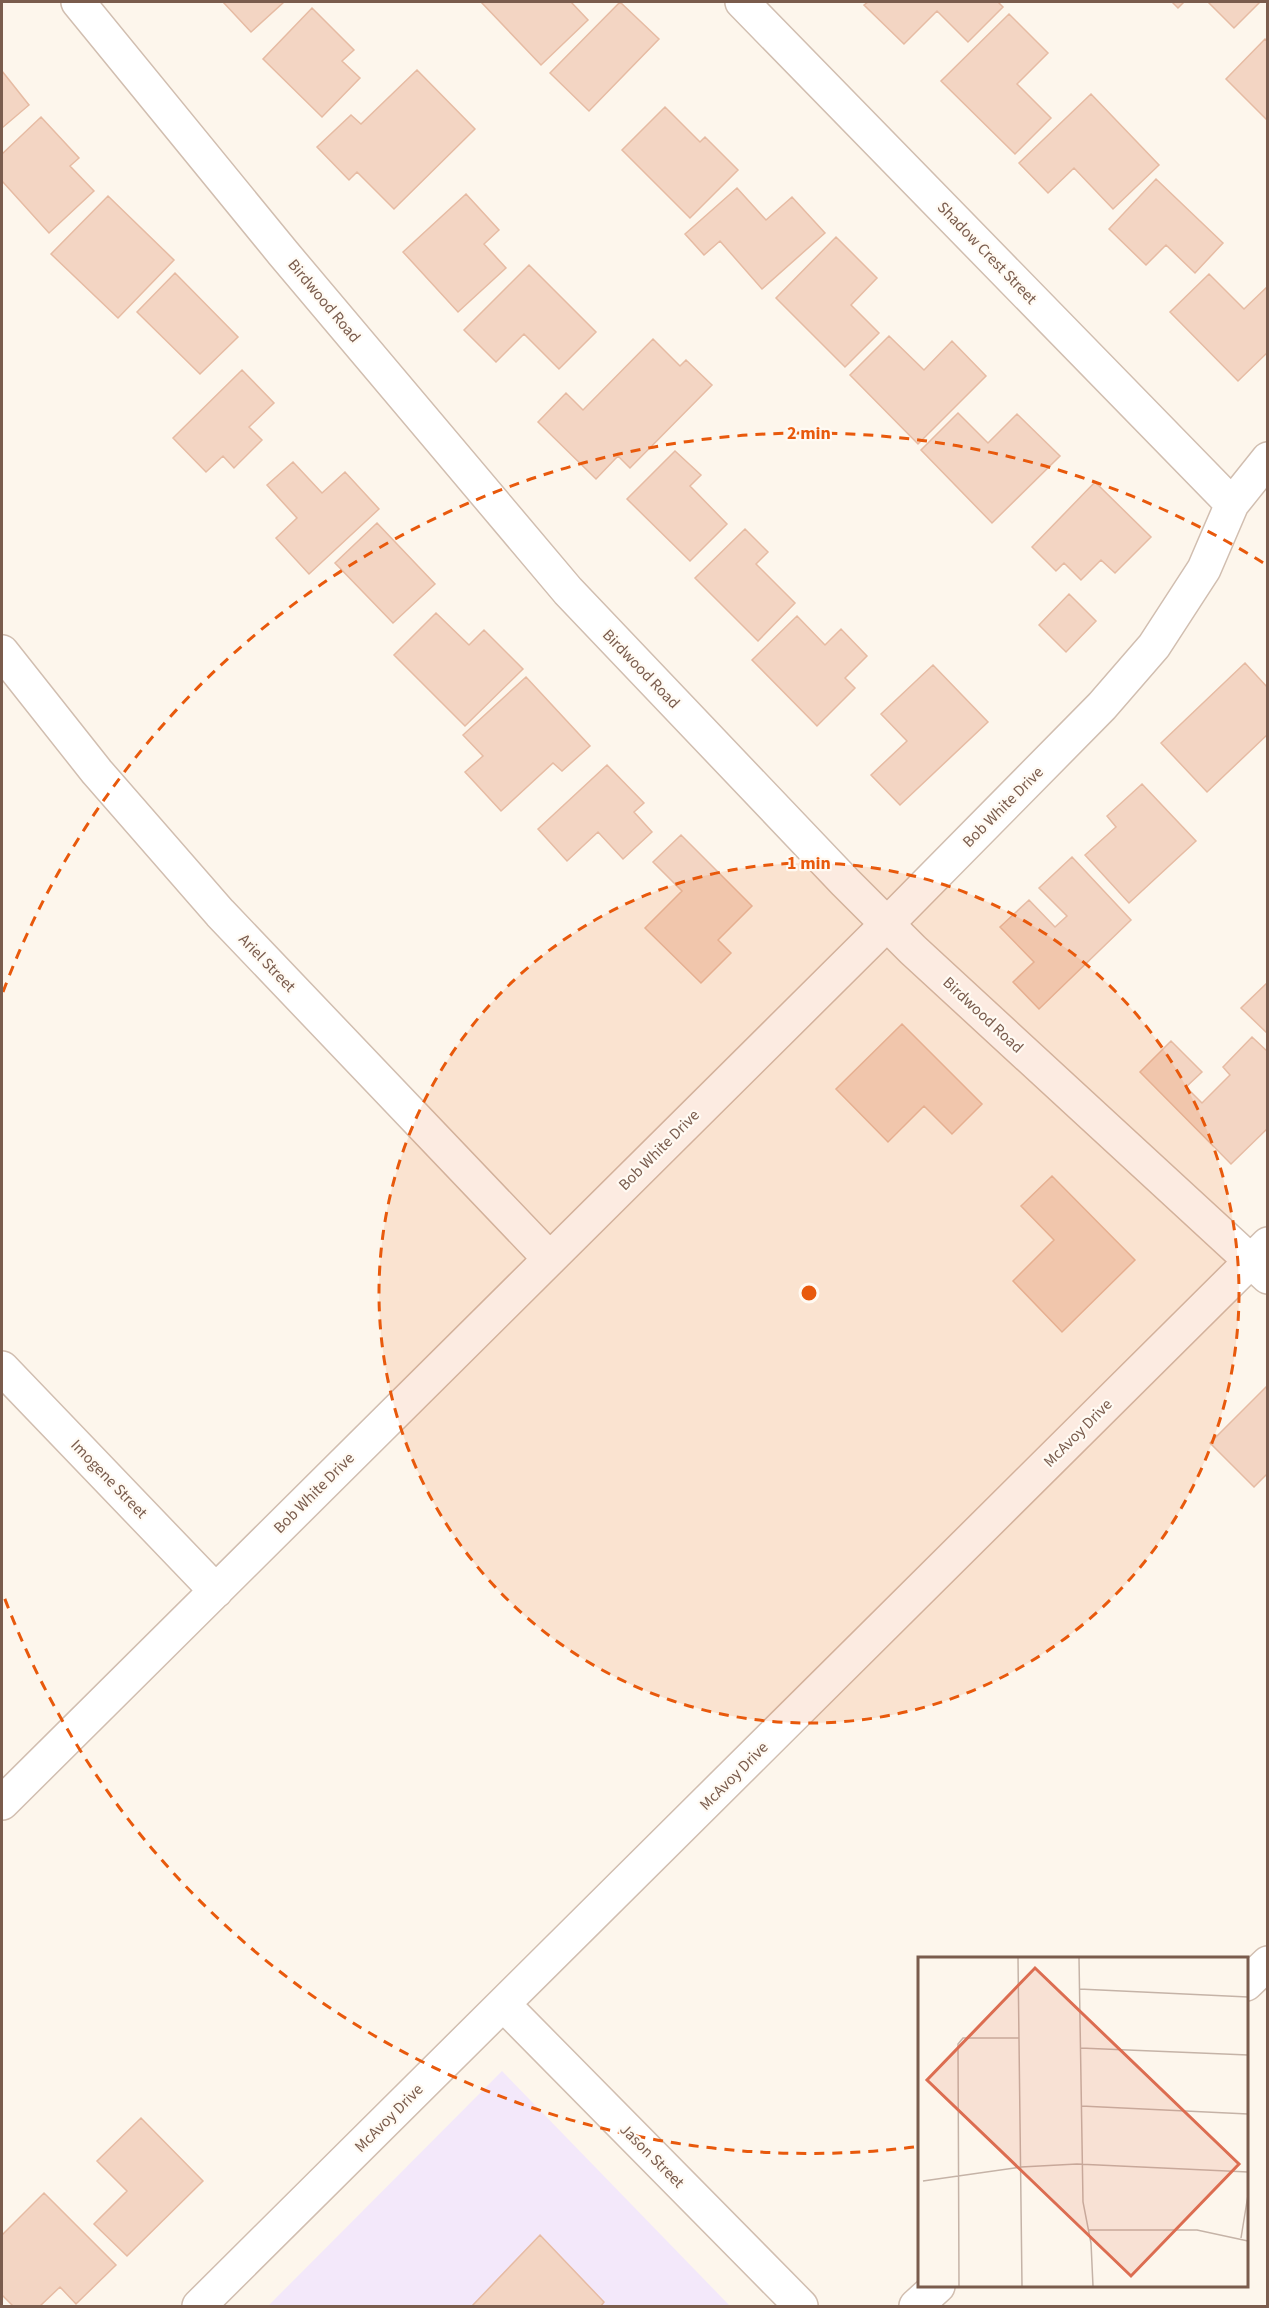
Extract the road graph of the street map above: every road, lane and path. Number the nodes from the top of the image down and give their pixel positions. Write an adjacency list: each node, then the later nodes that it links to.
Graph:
1 (78, 2): 6 (street, Birdwood Road)
2 (742, 2): 4 (street, Shadow Crest Street)
3 (1268, 459): 4 (street, Bob White Drive)
4 (1232, 504): 6 (street, Bob White Drive)
5 (2, 652): 7 (street, Ariel Street)
6 (887, 924): 7 (street, Bob White Drive); 8 (street, Birdwood Road)
7 (549, 1258): 10 (street, Bob White Drive)
8 (1261, 1261): 14 (street, McAvoy Drive)
9 (2, 1368): 10 (street, Imogene Street)
10 (216, 1591): 11 (street, Bob White Drive)
11 (2, 1803)
12 (1268, 1964): 13 (street)
13 (1248, 1982)
14 (504, 2005): 16 (street, McAvoy Drive); 17 (street, Jason Street)
15 (937, 2287): 18 (street)
16 (199, 2307)
17 (801, 2307)
18 (916, 2307)

